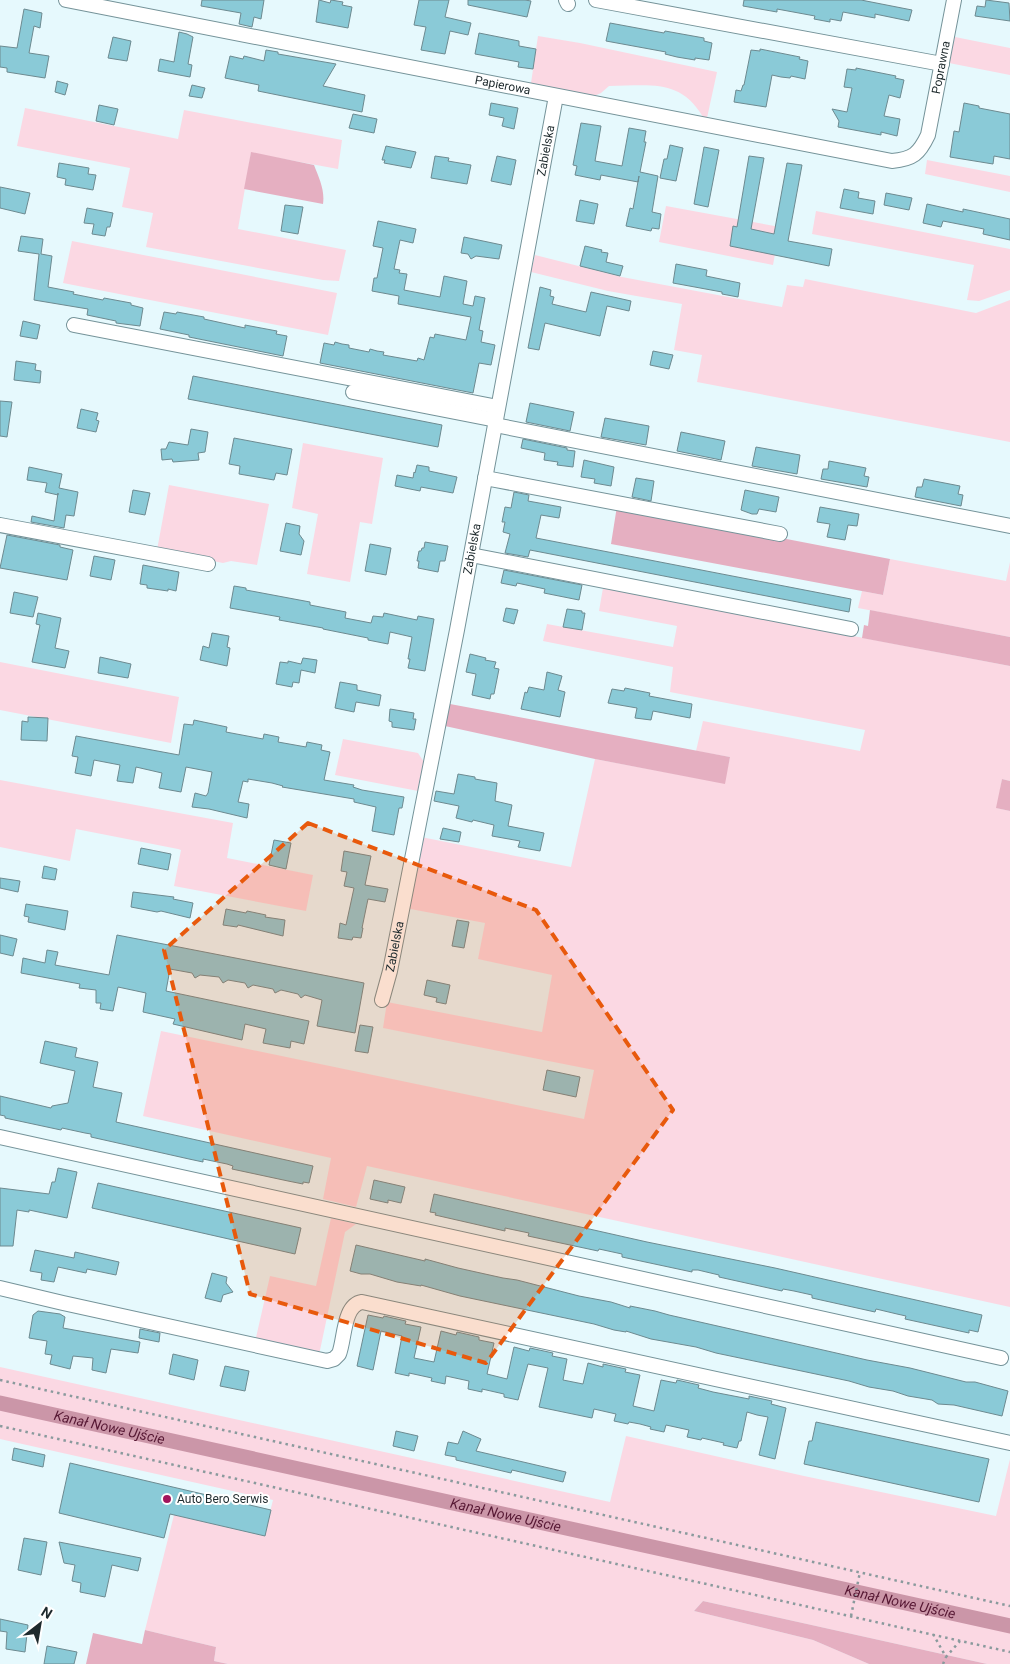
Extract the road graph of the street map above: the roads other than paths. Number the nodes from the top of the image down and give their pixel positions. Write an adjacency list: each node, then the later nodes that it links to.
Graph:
1 (66, 0): 5 (street, Papierowa)
2 (596, 0): 4 (street)
3 (954, 0): 4 (street, Poprawna)
4 (942, 64): 6 (street, Poprawna)
5 (556, 96): 6 (street, Papierowa); 9 (street, Zabielska)
6 (928, 135)
7 (74, 325): 9 (street)
8 (354, 392): 9 (street)
9 (496, 418): 10 (street, Zabielska); 12 (street)
10 (485, 478): 13 (street); 14 (street, Zabielska)
11 (0, 525): 15 (street)
12 (1010, 526)
13 (780, 534)
14 (471, 555): 16 (street); 17 (street, Zabielska)
15 (208, 564)
16 (851, 629)
17 (382, 1000)
18 (0, 1136): 20 (street)
19 (0, 1288): 21 (street)
20 (1001, 1358)
21 (1010, 1443)

